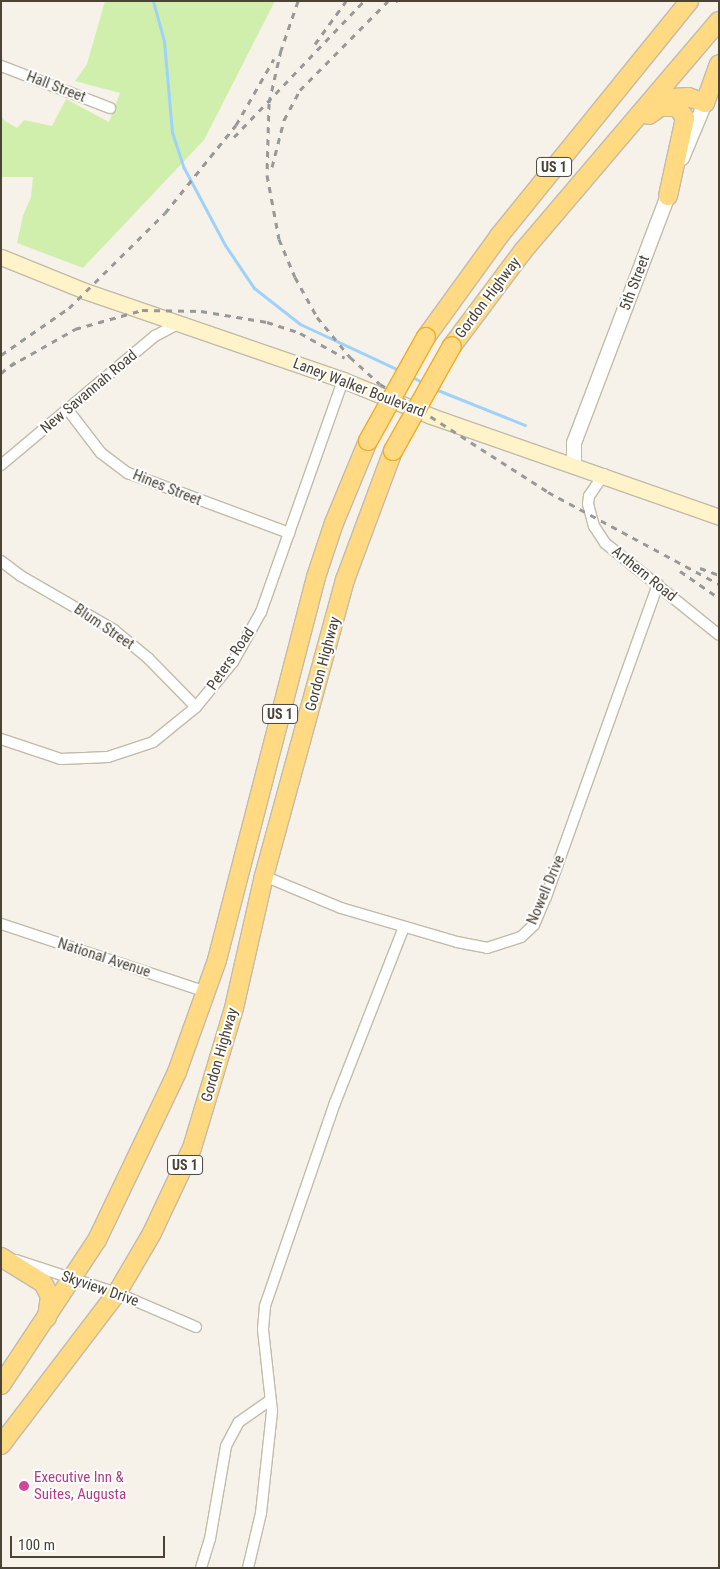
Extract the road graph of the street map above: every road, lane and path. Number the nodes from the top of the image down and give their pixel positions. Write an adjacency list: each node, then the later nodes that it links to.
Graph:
1 (689, 1): 27 (highway, Gordon Highway / US 1, bridge)
2 (718, 22): 10 (highway, Gordon Highway / US 1)
3 (719, 64): 5 (highway)
4 (1, 66): 6 (street, Hall Street)
5 (711, 102): 7 (highway); 8 (street, 5th Street)
6 (110, 108)
7 (656, 108): 8 (highway); 10 (highway)
8 (668, 196): 15 (street, 5th Street)
9 (1, 257): 11 (main road, Laney Walker Boulevard)
10 (477, 310): 24 (highway, Gordon Highway / US 1, bridge)
11 (179, 323): 12 (main road, Laney Walker Boulevard); 13 (street, New Savannah Road)
12 (343, 380): 15 (main road, Laney Walker Boulevard); 18 (street, Peters Road)
13 (68, 410): 14 (street, New Savannah Road); 18 (street, Hines Street)
14 (1, 465)
15 (574, 465): 16 (main road, Laney Walker Boulevard)
16 (604, 474): 17 (main road, Laney Walker Boulevard); 20 (street, Arthern Road)
17 (719, 516)
18 (289, 534): 22 (street, Peters Road)
19 (1, 561): 22 (street, Blum Street)
20 (658, 584): 21 (street, Arthern Road); 26 (street, Nowell Drive)
21 (719, 635)
22 (196, 707): 23 (street, Peters Road)
23 (1, 739)
24 (264, 876): 26 (street, Nowell Drive); 30 (highway, Gordon Highway / US 1)
25 (1, 924): 27 (street, National Avenue)
26 (404, 927): 34 (street)
27 (207, 992): 29 (highway, Gordon Highway / US 1)
28 (1, 1256): 29 (street, Skyview Drive); 31 (highway)
29 (74, 1280): 30 (street, Skyview Drive); 31 (highway, Gordon Highway / US 1)
30 (117, 1293): 32 (street, Skyview Drive); 35 (highway, Gordon Highway / US 1)
31 (46, 1320): 33 (highway, Gordon Highway / US 1)
32 (196, 1327)
33 (1, 1385)
34 (269, 1401): 36 (street); 37 (street)
35 (1, 1445)
36 (201, 1568)
37 (248, 1568)

